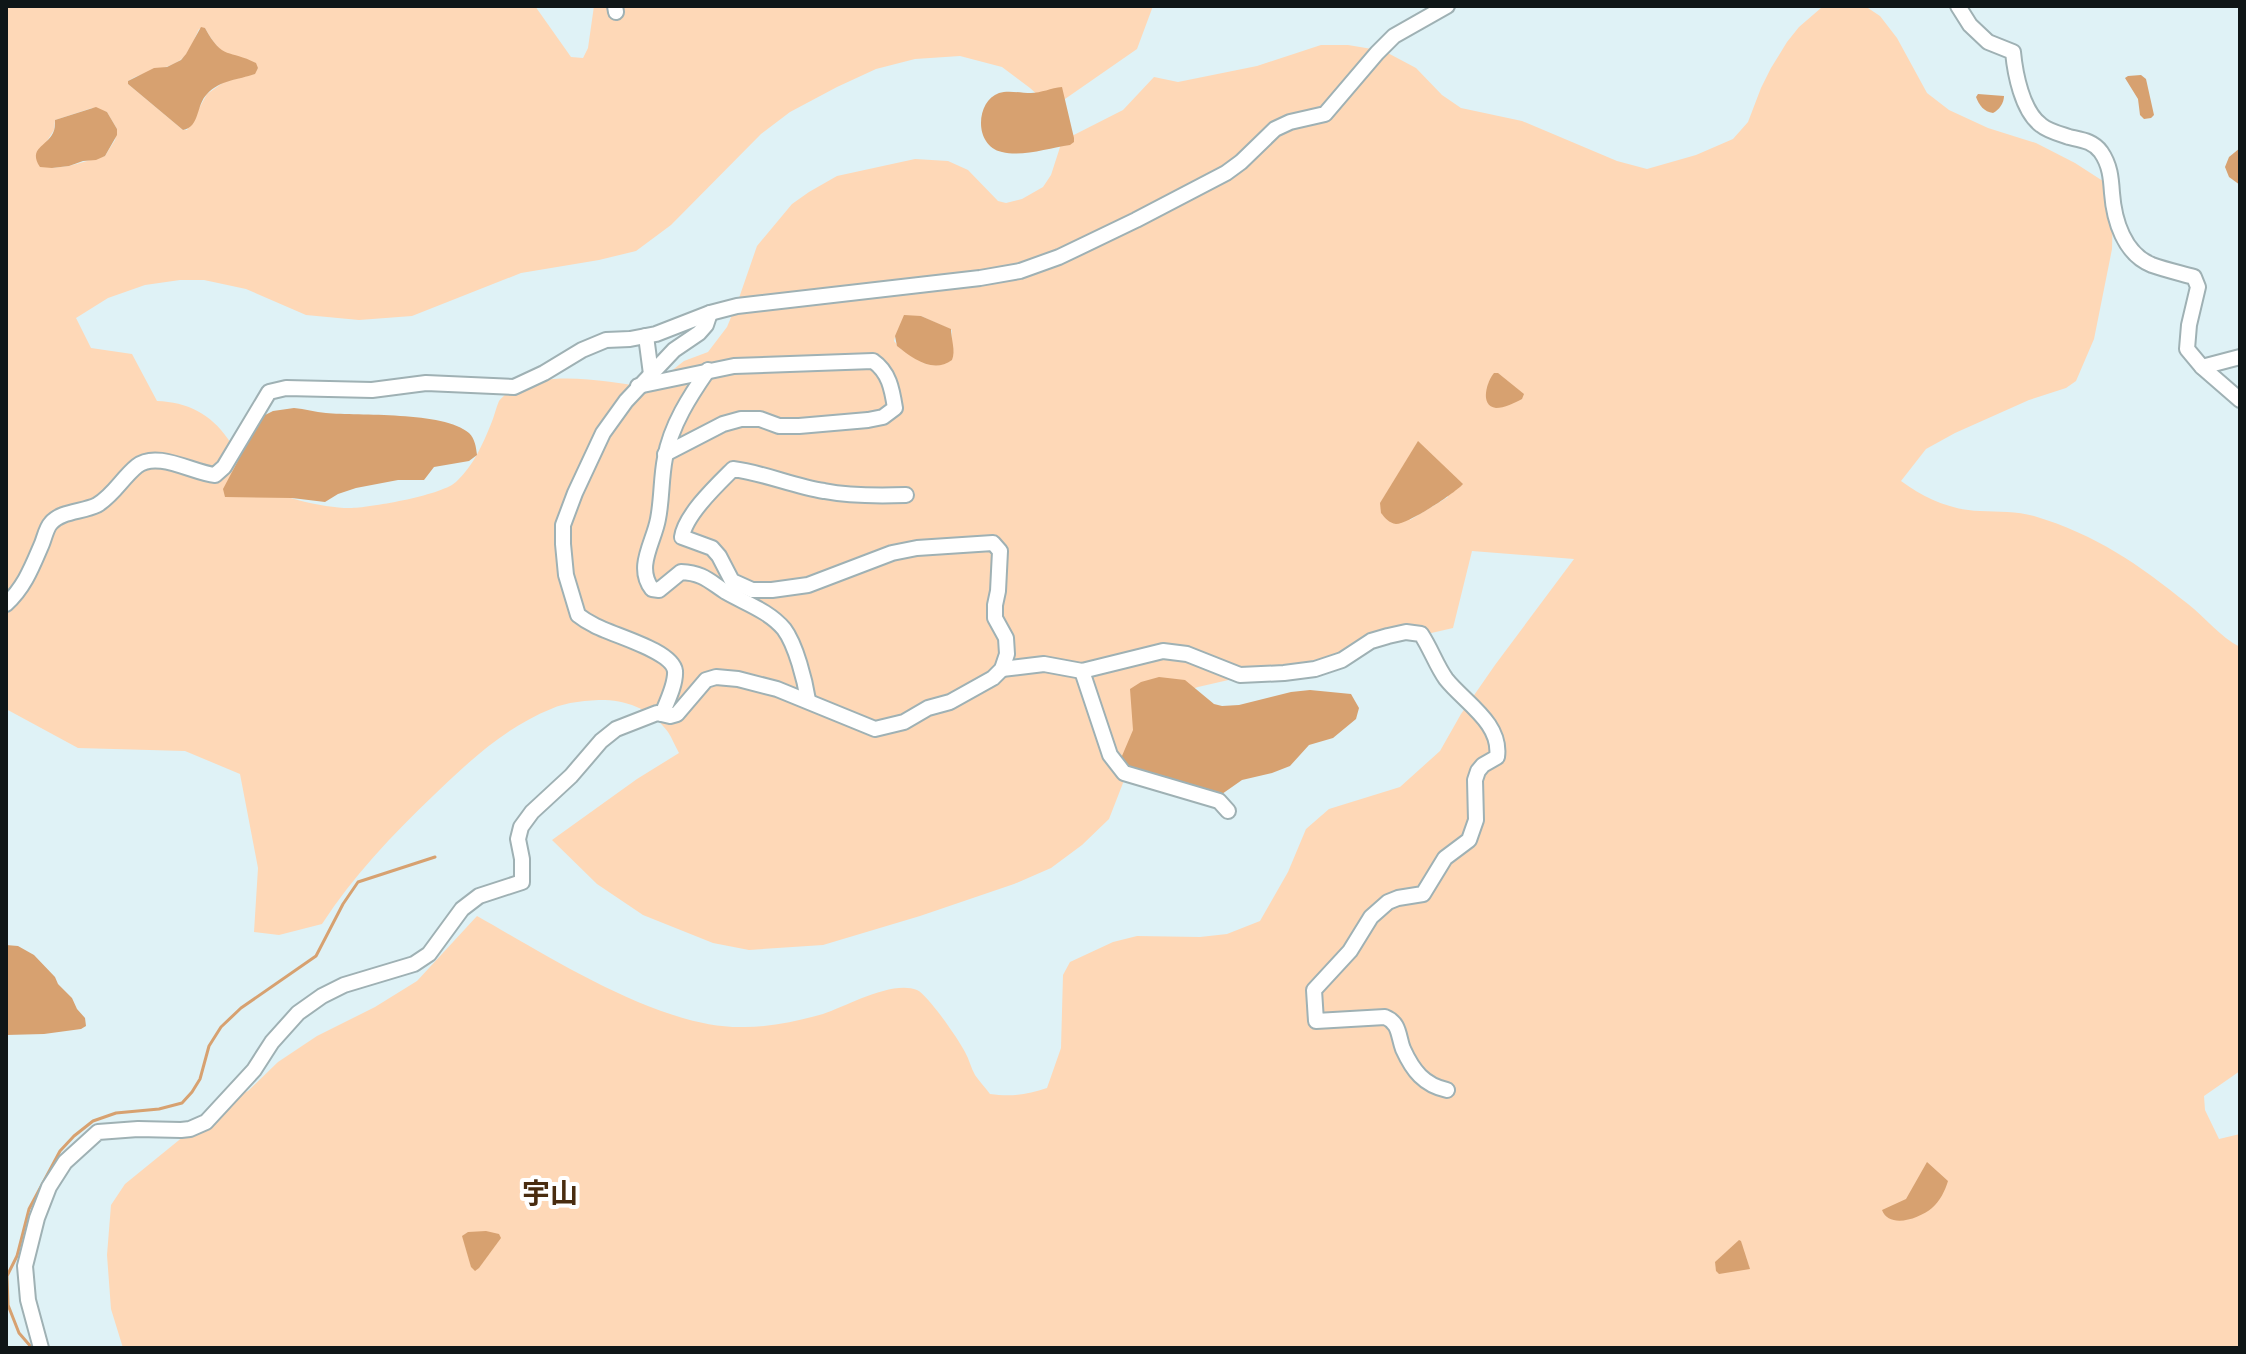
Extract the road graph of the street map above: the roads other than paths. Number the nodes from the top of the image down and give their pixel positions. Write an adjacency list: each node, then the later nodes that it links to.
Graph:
1 (1447, 6): 3 (street)
2 (1958, 6): 6 (street)
3 (710, 313): 4 (street); 8 (street)
4 (646, 336): 8 (street); 13 (street)
5 (2240, 357): 6 (street)
6 (2202, 367): 10 (street)
7 (708, 370): 9 (street); 11 (street); 11 (street)
8 (651, 374): 9 (street)
9 (638, 386): 17 (street)
10 (2240, 400)
11 (665, 454): 16 (street)
12 (906, 495): 14 (street)
13 (6, 604)
14 (1002, 669): 15 (street); 16 (street)
15 (1082, 671): 18 (street); 19 (street)
16 (808, 700): 17 (street)
17 (662, 714): 20 (street)
18 (1228, 811)
19 (1447, 1090)
20 (41, 1348)

